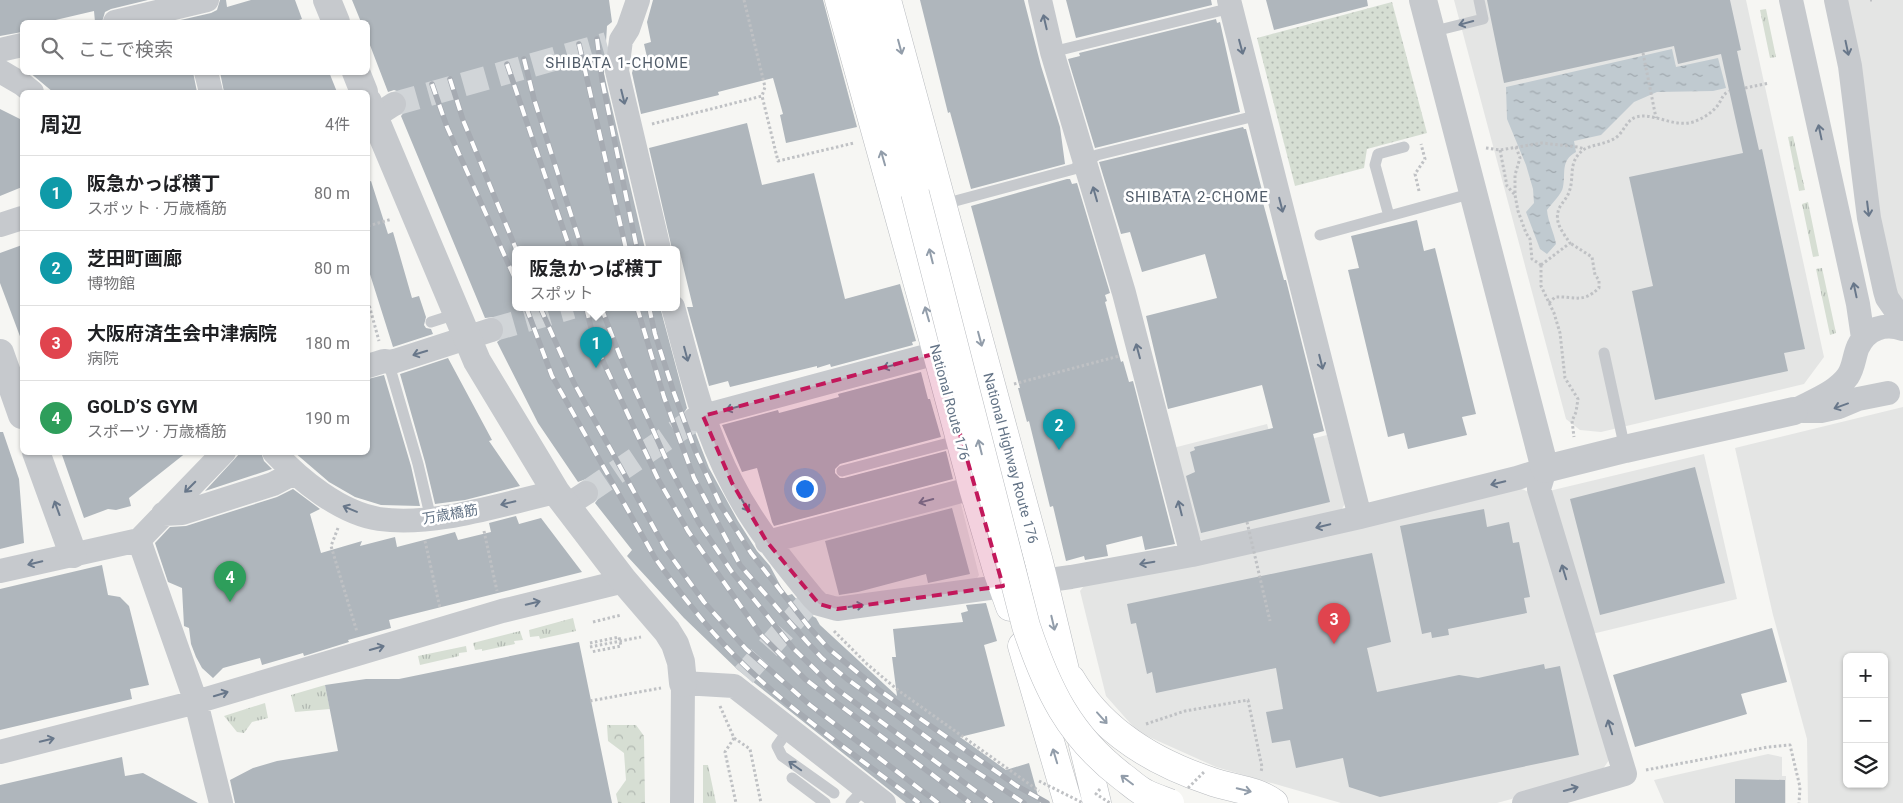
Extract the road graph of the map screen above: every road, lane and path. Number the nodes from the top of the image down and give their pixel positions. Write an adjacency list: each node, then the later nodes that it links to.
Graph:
1 (328, 0): 15 (street)
2 (638, 0): 34 (street, one-way to 34)
3 (744, 0): 30 (path)
4 (839, 0): 35 (highway, National Route 176)
5 (862, 0): 136 (highway, National Highway Route 176, one-way to 5, bridge)
6 (887, 0): 45 (highway, National Highway Route 176, one-way to 45)
7 (1040, 0): 19 (street, one-way to 7)
8 (1423, 0): 16 (street)
9 (1479, 0): 16 (lane, one-way to 16)
10 (1791, 0): 62 (street, one-way to 10)
11 (1836, 0): 59 (street, one-way to 59)
12 (1230, 4): 19 (lane); 32 (street, one-way to 32)
13 (196, 9): 14 (street)
14 (127, 20)
15 (335, 20)
16 (1431, 32): 43 (street)
17 (20, 45): 18 (street)
18 (0, 50)
19 (1052, 52): 42 (street)
20 (1643, 53): 33 (path)
21 (0, 71): 26 (street)
22 (207, 75): 27 (street)
23 (357, 75): 28 (street)
24 (1767, 83): 25 (path)
25 (1745, 88)
26 (30, 90)
27 (210, 90)
28 (365, 90)
29 (1729, 91): 33 (path)
30 (762, 96): 34 (path); 35 (path)
31 (373, 107): 61 (street)
32 (1258, 114): 42 (lane); 88 (street, one-way to 88)
33 (1656, 119): 40 (path)
34 (632, 129): 54 (street)
35 (877, 138): 66 (highway, National Route 176, one-way to 35)
36 (1419, 138): 46 (path)
37 (1404, 147): 47 (lane)
38 (1516, 147): 40 (path); 41 (path); 44 (path)
39 (1485, 148): 41 (path)
40 (1584, 149): 53 (path)
41 (1500, 150): 44 (path)
42 (1086, 162): 45 (lane); 63 (street, one-way to 42)
43 (1473, 193): 46 (lane); 80 (street)
44 (1516, 195): 55 (path)
45 (944, 204): 97 (highway, National Highway Route 176, one-way to 97)
46 (1423, 207): 47 (lane)
47 (1389, 216): 52 (lane)
48 (398, 218): 51 (path)
49 (20, 219): 50 (street)
50 (0, 225)
51 (370, 225)
52 (1320, 235)
53 (1568, 244): 55 (path); 56 (path)
54 (658, 246)
55 (1543, 264): 56 (path)
56 (1549, 304): 74 (path)
57 (674, 311): 73 (street, one-way to 73)
58 (370, 317): 68 (path)
59 (1903, 321)
60 (1903, 329): 62 (street)
61 (479, 334): 68 (street, one-way to 68); 84 (street)
62 (1863, 338): 67 (street)
63 (1138, 351): 69 (path); 94 (street, one-way to 63)
64 (0, 353): 71 (street)
65 (1604, 353): 76 (lane)
66 (937, 354): 73 (street, one-way to 73); 75 (highway, National Route 176)
67 (1855, 360): 70 (street); 72 (street)
68 (376, 364): 89 (lane)
69 (1011, 385)
70 (1899, 391): 72 (street, one-way to 72)
71 (20, 409)
72 (1794, 411): 76 (street)
73 (699, 418): 92 (street, one-way to 92)
74 (1574, 437)
75 (960, 440): 81 (lane); 83 (highway, National Route 176)
76 (1625, 448): 80 (street)
77 (37, 455): 93 (street, one-way to 77)
78 (221, 455): 87 (street, one-way to 87)
79 (277, 455): 82 (street, 万歳橋筋)
80 (1545, 470): 88 (street, one-way to 88); 119 (street, one-way to 80)
81 (842, 471)
82 (294, 473): 85 (street, 万歳橋筋); 87 (street)
83 (973, 488): 92 (street, one-way to 92); 98 (highway, National Route 176)
84 (570, 497): 86 (street, 万歳橋筋, one-way to 86); 96 (street)
85 (346, 508): 89 (street, 万歳橋筋, one-way to 85); 108 (path)
86 (479, 510): 89 (street, 万歳橋筋); 100 (path)
87 (163, 514): 91 (street)
88 (1360, 517): 94 (street, one-way to 94)
89 (426, 520): 104 (path)
90 (1247, 522): 102 (path, bridge)
91 (139, 540): 93 (street); 114 (street)
92 (767, 542): 99 (street)
93 (73, 554): 95 (street, one-way to 95)
94 (1192, 555): 97 (street, one-way to 97)
95 (0, 571)
96 (624, 581): 100 (street, one-way to 96); 111 (street)
97 (1043, 581): 98 (street); 110 (highway, National Highway Route 176, one-way to 110)
98 (996, 587): 99 (street, one-way to 98); 133 (highway, National Route 176, one-way to 98)
99 (814, 601): 124 (path)
100 (502, 611): 104 (street)
101 (629, 613): 103 (path)
102 (1270, 621)
103 (593, 622)
104 (444, 628): 108 (street, one-way to 104)
105 (642, 637): 106 (path)
106 (620, 641): 107 (path); 109 (path)
107 (590, 645)
108 (364, 651): 114 (street, one-way to 108)
109 (591, 652)
110 (1063, 664): 126 (highway); 137 (highway, National Highway Route 176, one-way to 137)
111 (672, 685): 112 (street); 113 (path); 128 (street)
112 (732, 688): 116 (street); 117 (path)
113 (590, 700)
114 (196, 702): 118 (street, one-way to 114); 127 (street)
115 (1144, 724): 120 (path)
116 (789, 729): 123 (lane, one-way to 116); 125 (street)
117 (734, 738): 129 (path); 130 (path)
118 (0, 752)
119 (1624, 774): 138 (street, one-way to 119); 139 (path)
120 (1260, 775)
121 (792, 778): 131 (lane)
122 (1039, 781): 134 (path, bridge)
123 (834, 793)
124 (1043, 794)
125 (858, 796): 132 (street)
126 (1097, 798): 135 (path, bridge)
127 (221, 803)
128 (682, 803)
129 (736, 803)
130 (760, 803)
131 (825, 803)
132 (884, 803)
133 (1068, 803)
134 (1083, 803)
135 (1110, 803)
136 (1170, 803)
137 (1274, 803)
138 (1524, 803)
139 (1799, 803)

